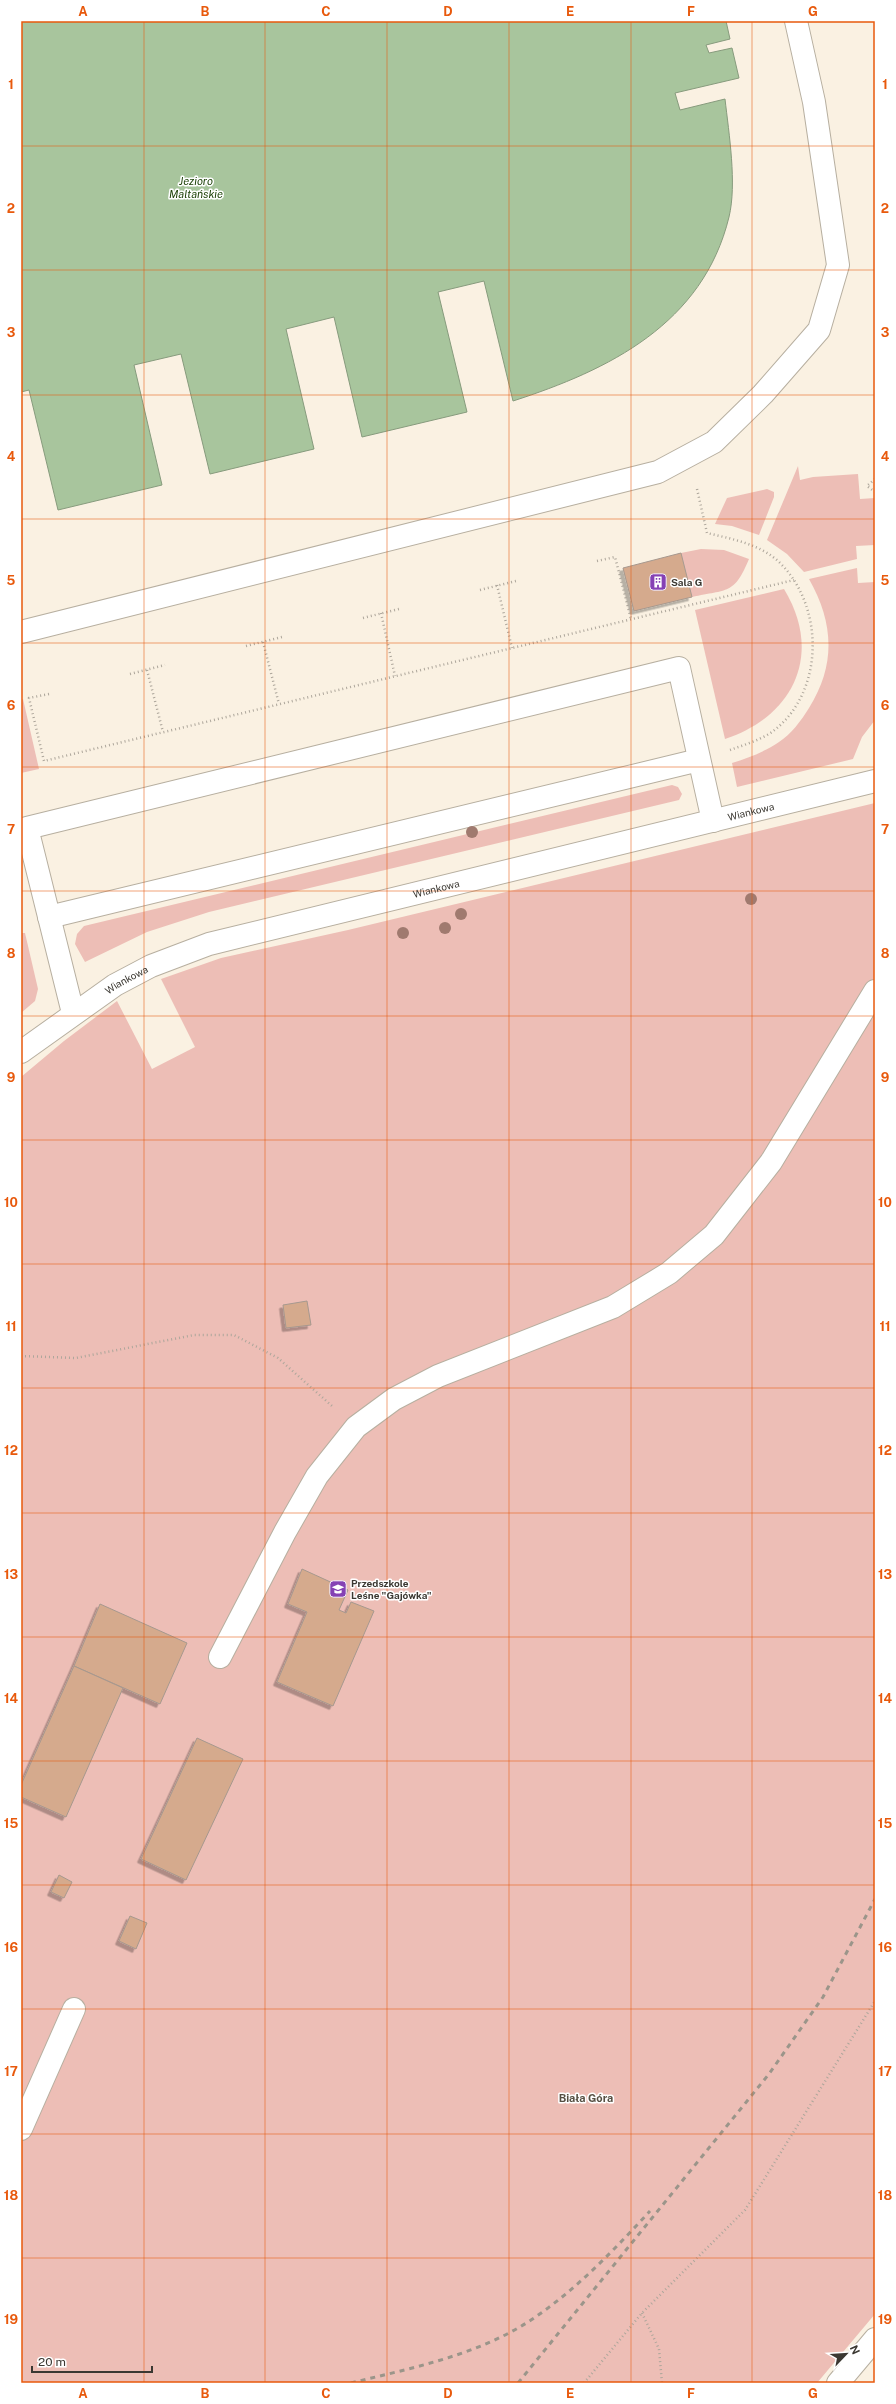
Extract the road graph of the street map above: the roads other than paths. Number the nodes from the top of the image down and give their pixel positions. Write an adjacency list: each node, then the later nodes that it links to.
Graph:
1 (796, 21): 2 (lane)
2 (21, 632)
3 (699, 760): 5 (lane); 6 (lane); 6 (lane)
4 (875, 781): 5 (lane, Wiankowa)
5 (713, 821): 8 (lane, Wiankowa)
6 (49, 917): 8 (lane)
7 (875, 991): 10 (lane)
8 (73, 1013): 9 (lane, Wiankowa)
9 (21, 1052)
10 (220, 1657)
11 (74, 2009): 12 (lane)
12 (21, 2129)
13 (875, 2339): 14 (lane)
14 (838, 2383)

